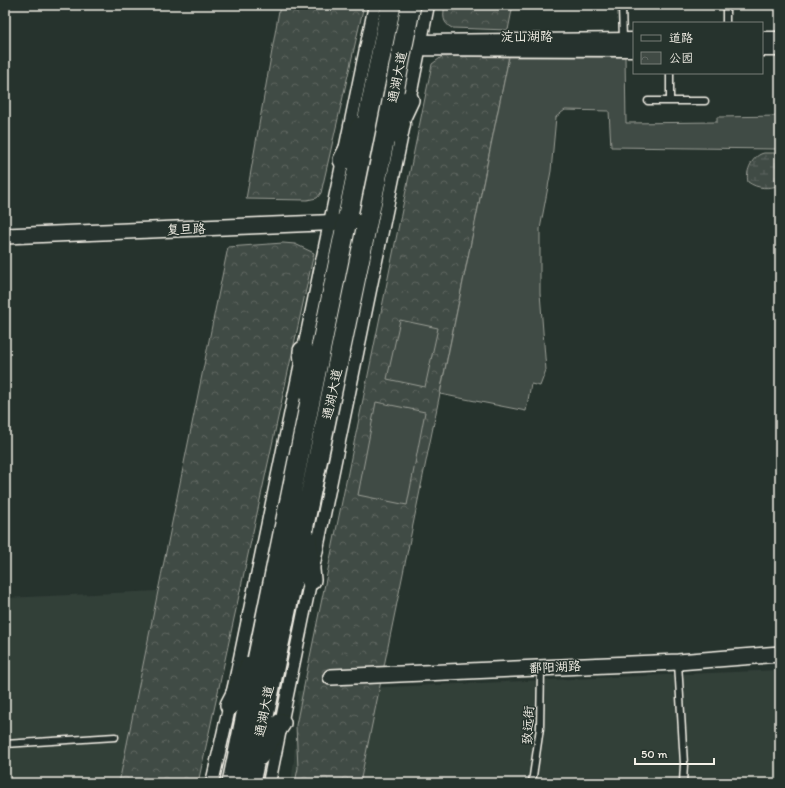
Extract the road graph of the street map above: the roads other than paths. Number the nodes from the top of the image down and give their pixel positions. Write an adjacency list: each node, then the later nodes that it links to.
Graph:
1 (375, 5): 22 (street)
2 (391, 5): 20 (main road, 通湖大道)
3 (411, 5): 21 (main road, 通湖大道)
4 (428, 5): 11 (street)
5 (726, 5): 7 (lane)
6 (622, 6): 10 (lane)
7 (726, 22)
8 (763, 38): 9 (street)
9 (780, 38)
10 (629, 39): 11 (street, 淀山湖路)
11 (420, 45): 12 (street, 淀山湖路); 16 (street)
12 (633, 50)
13 (763, 50): 14 (street)
14 (780, 50)
15 (670, 74): 18 (lane)
16 (409, 100): 21 (main road); 29 (street)
17 (648, 101): 18 (lane)
18 (670, 101): 19 (lane)
19 (705, 101)
20 (370, 112): 22 (main road); 24 (main road, 通湖大道)
21 (382, 157): 23 (main road, 通湖大道)
22 (343, 160): 24 (street)
23 (368, 221): 24 (street, 复旦路); 28 (main road, 通湖大道)
24 (338, 222): 25 (street, 复旦路); 26 (street); 27 (main road, 通湖大道)
25 (5, 236)
26 (303, 351): 27 (main road); 36 (street)
27 (309, 411): 30 (main road, 通湖大道)
28 (306, 521): 29 (main road); 40 (main road, 通湖大道)
29 (311, 580): 37 (street)
30 (261, 644): 36 (main road); 42 (main road, 通湖大道)
31 (780, 654): 33 (street, 鄱阳湖路)
32 (780, 662): 33 (street, 鄱阳湖路)
33 (679, 665): 34 (street, 鄱阳湖路); 46 (lane)
34 (541, 672): 35 (street, 鄱阳湖路); 45 (lane, 致远街)
35 (331, 681)
36 (230, 705): 41 (street)
37 (281, 723): 40 (main road); 44 (street)
38 (115, 738): 39 (lane)
39 (5, 744)
40 (254, 764): 43 (main road, 通湖大道)
41 (212, 783)
42 (232, 783)
43 (250, 783)
44 (269, 783)
45 (532, 783)
46 (683, 783)

